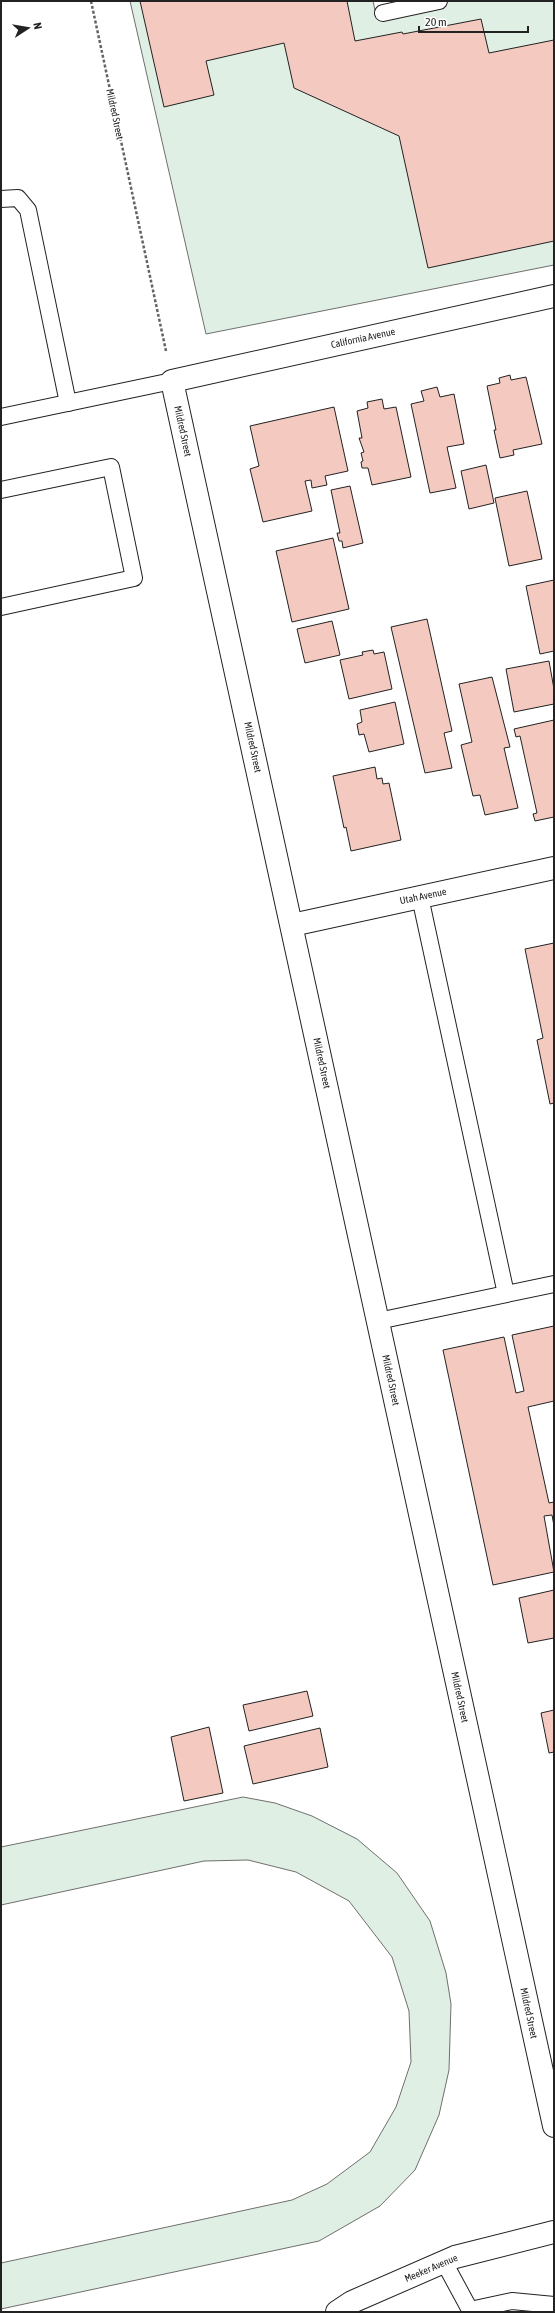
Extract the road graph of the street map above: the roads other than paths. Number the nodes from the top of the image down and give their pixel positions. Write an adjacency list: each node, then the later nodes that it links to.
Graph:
1 (439, 1): 2 (lane)
2 (383, 13)
3 (1, 199): 6 (lane)
4 (554, 296): 5 (street, California Avenue)
5 (172, 381): 6 (lane); 12 (street, Mildred Street)
6 (68, 403): 7 (lane)
7 (1, 417)
8 (1, 490): 9 (lane)
9 (1, 607)
10 (554, 868): 11 (street, Utah Avenue)
11 (420, 897): 12 (street, Utah Avenue); 14 (lane)
12 (292, 924): 15 (street, Mildred Street)
13 (554, 1284): 14 (lane)
14 (506, 1294): 15 (lane)
15 (378, 1321): 16 (street, Mildred Street)
16 (554, 2126)
17 (554, 2232): 18 (street, Meeker Avenue)
18 (444, 2262): 20 (lane); 21 (street, Meeker Avenue)
19 (554, 2305): 20 (lane)
20 (470, 2311)
21 (337, 2312)

